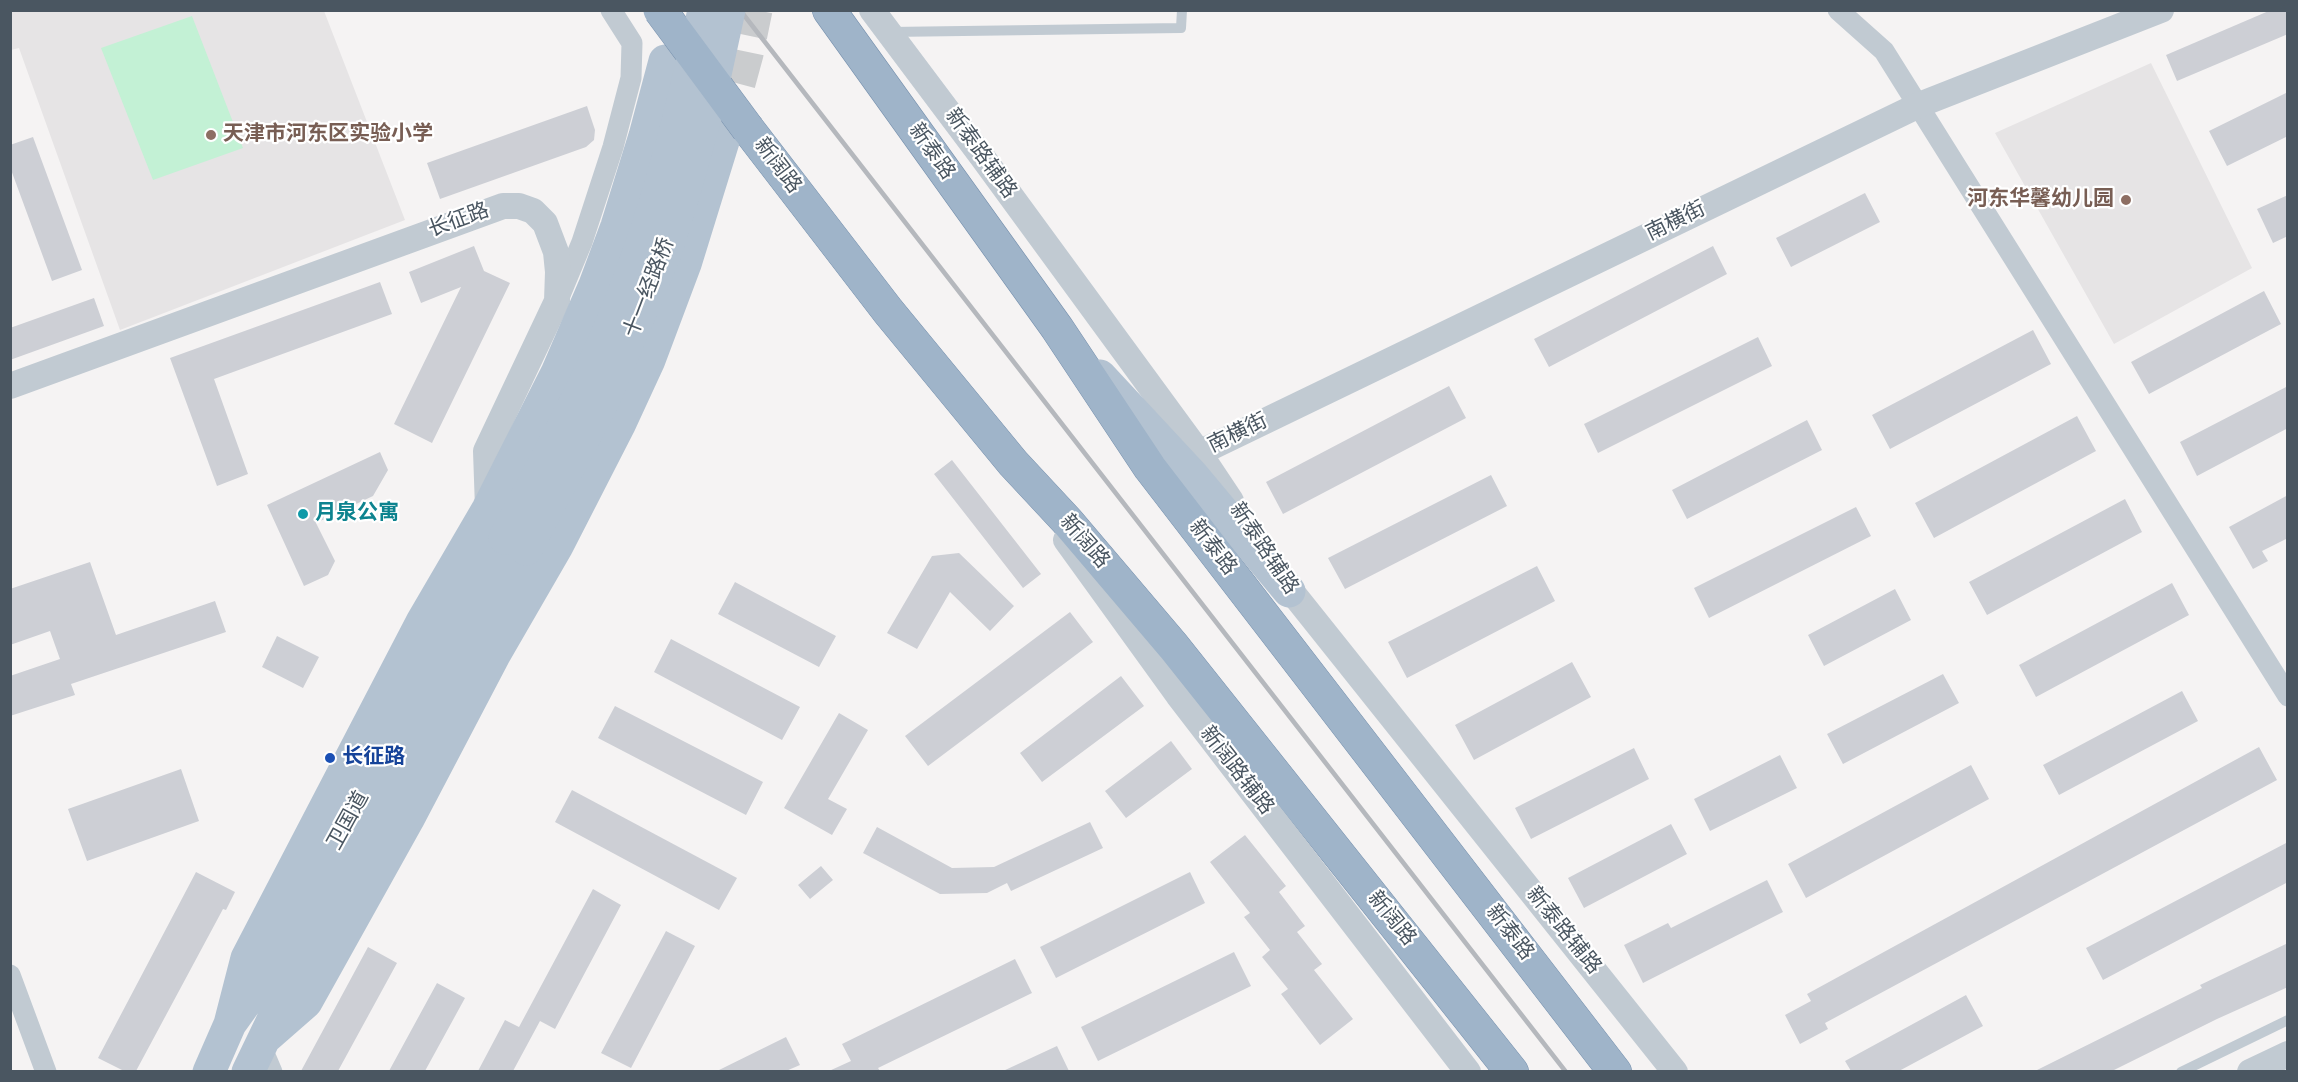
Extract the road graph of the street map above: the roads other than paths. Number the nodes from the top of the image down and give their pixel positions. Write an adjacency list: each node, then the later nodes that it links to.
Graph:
1 (611, 10): 14 (street)
2 (660, 10): 13 (highway, 新阔路, bridge)
3 (704, 10): 20 (main road, 十一经路桥, bridge)
4 (729, 10): 20 (main road, 十一经路桥, bridge)
5 (829, 10): 15 (highway, 新泰路)
6 (872, 10): 10 (street, 新泰路辅路)
7 (1182, 10): 10 (lane)
8 (1838, 10): 12 (street)
9 (2161, 10): 12 (street, 南横街)
10 (890, 32): 17 (street, 新泰路辅路)
11 (665, 61): 19 (main road)
12 (1919, 105): 17 (street, 南横街); 22 (street)
13 (736, 133): 18 (highway, 新阔路); 20 (main road)
14 (557, 301): 16 (street, 长征路); 19 (street, 长征路)
15 (1057, 328): 21 (main road); 33 (highway, 新泰路)
16 (10, 386)
17 (1198, 453): 21 (street, 新泰路辅路)
18 (1013, 463): 31 (street, 新阔路辅路); 32 (highway, 新阔路)
19 (488, 509): 20 (street); 26 (main road)
20 (529, 544): 24 (main road, 卫国道); 28 (main road)
21 (1289, 591): 34 (street, 新泰路辅路)
22 (2288, 696)
23 (10, 975): 30 (street)
24 (275, 984): 26 (main road, 卫国道); 28 (main road, 卫国道)
25 (2288, 1020): 35 (lane)
26 (230, 1024): 29 (main road, 卫国道)
27 (2288, 1054): 36 (street)
28 (262, 1057)
29 (208, 1067)
30 (45, 1071)
31 (1468, 1071)
32 (1512, 1071)
33 (1616, 1071)
34 (1675, 1071)
35 (2181, 1071)
36 (2250, 1071)

